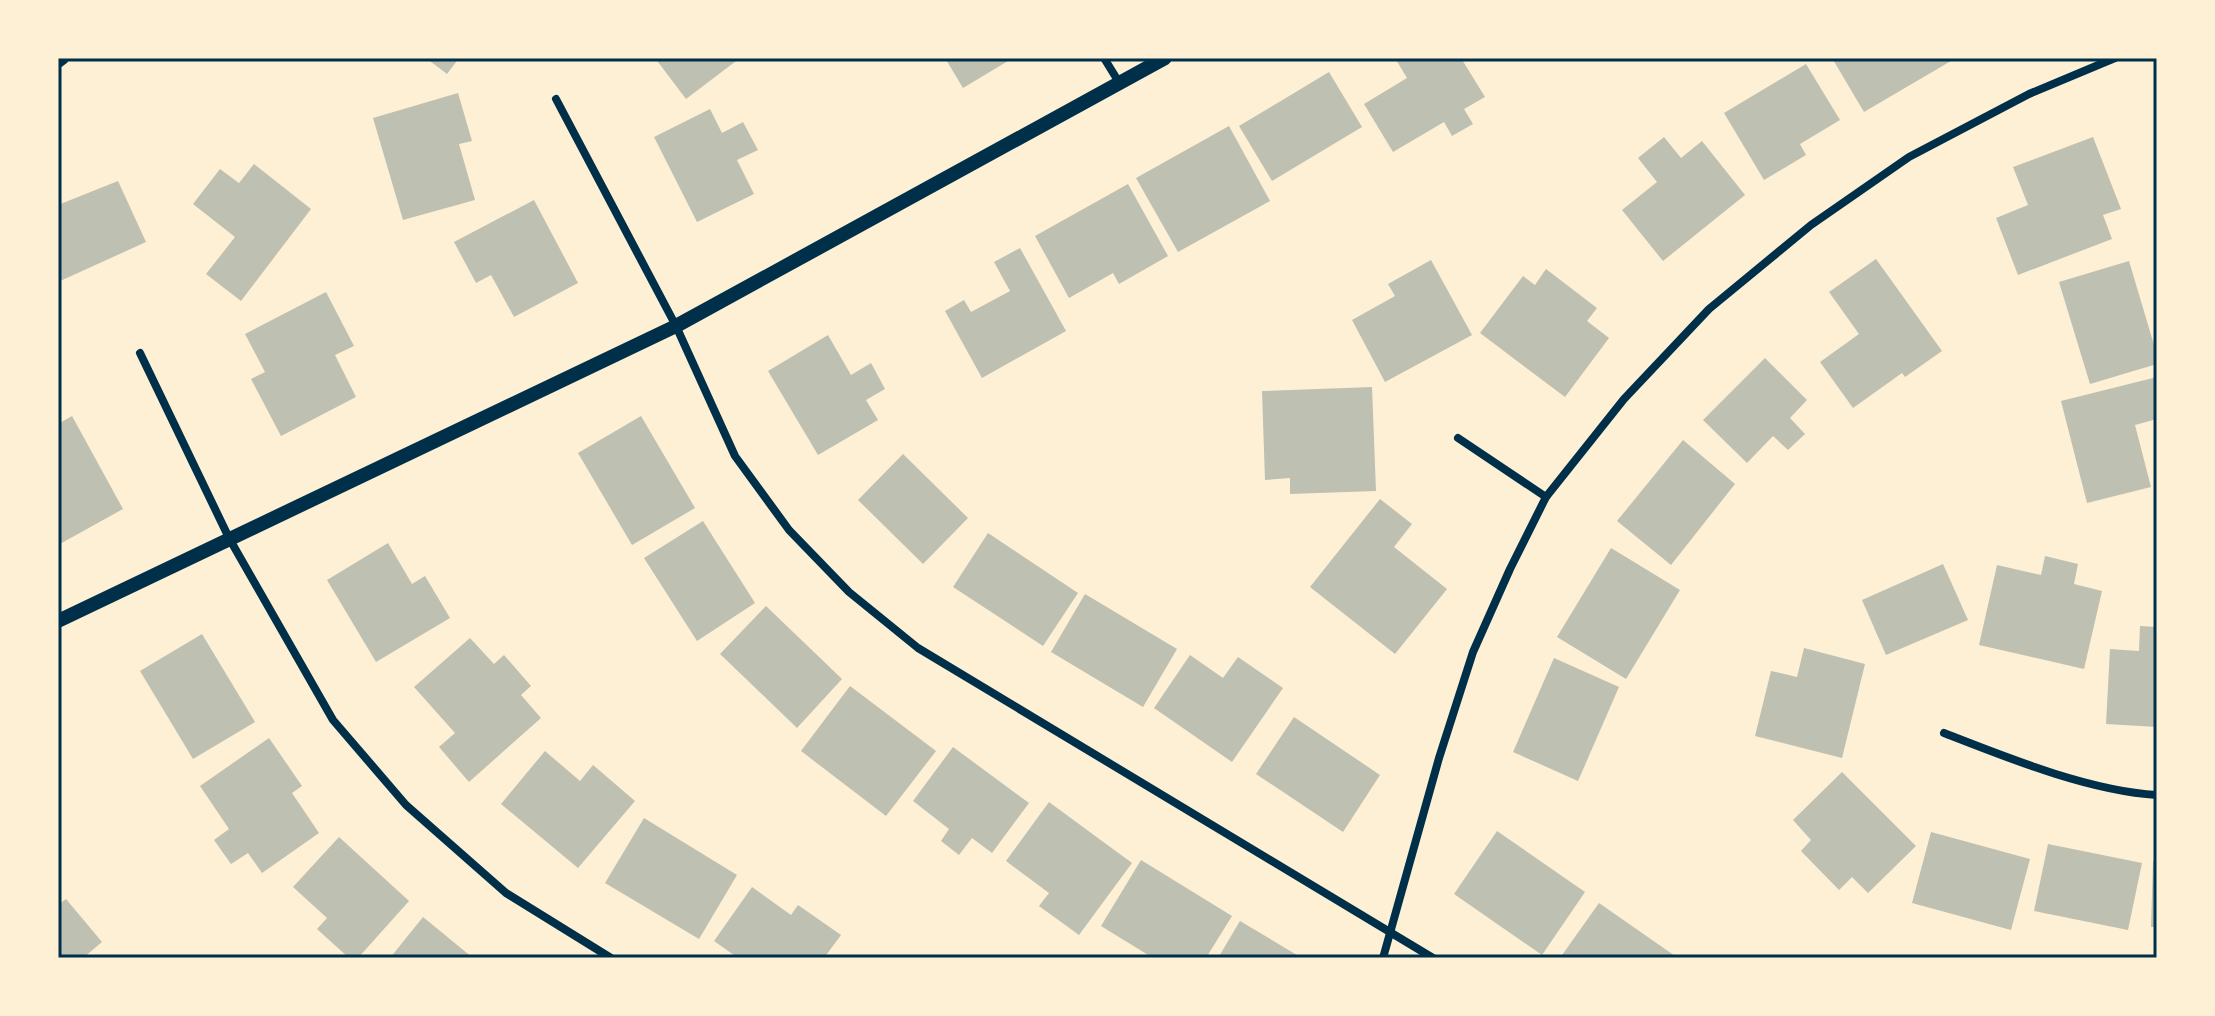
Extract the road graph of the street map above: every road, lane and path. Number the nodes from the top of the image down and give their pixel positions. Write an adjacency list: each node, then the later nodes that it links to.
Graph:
1 (1104, 58): 4 (street)
2 (1165, 58): 4 (street)
3 (2115, 58): 9 (street)
4 (1120, 84): 6 (street)
5 (556, 99): 6 (street)
6 (676, 326): 10 (street); 14 (street)
7 (140, 353): 10 (street)
8 (1458, 438): 9 (street)
9 (1546, 497): 14 (street)
10 (229, 538): 11 (street); 15 (street)
11 (58, 621)
12 (1944, 733): 13 (street)
13 (2157, 795)
14 (1391, 932): 16 (street); 17 (street)
15 (611, 958)
16 (1383, 958)
17 (1433, 958)

